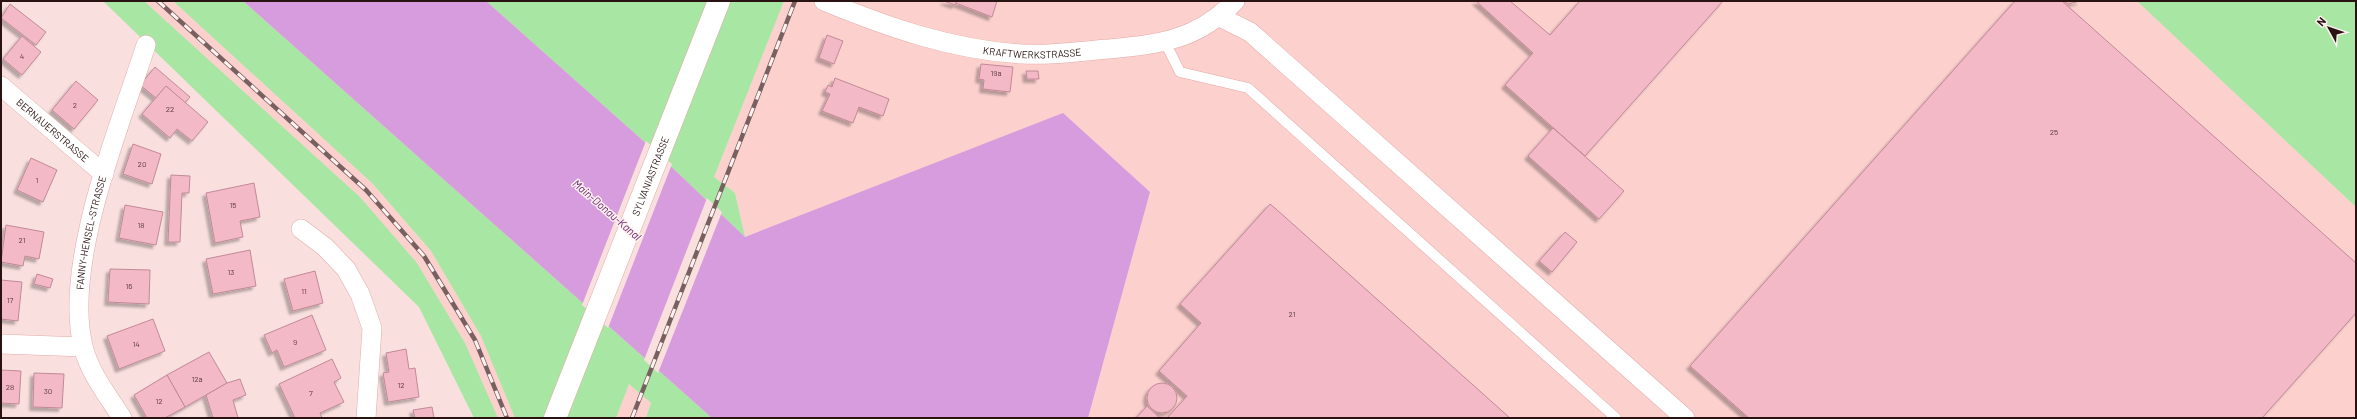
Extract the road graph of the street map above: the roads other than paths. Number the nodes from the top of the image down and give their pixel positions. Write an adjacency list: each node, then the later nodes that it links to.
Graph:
1 (824, 1): 5 (street, KRAFTWERKSTRASSE)
2 (1235, 1): 4 (street, KRAFTWERKSTRASSE)
3 (716, 8): 14 (street, SYLVANIASTRASSE)
4 (1220, 17): 5 (street, KRAFTWERKSTRASSE); 16 (street)
5 (1165, 42): 15 (lane)
6 (146, 45): 8 (street, FANNY-HENSEL-STRASSE)
7 (1, 86): 8 (street, BERNAUERSTRASSE)
8 (104, 174): 11 (street, FANNY-HENSEL-STRASSE)
9 (301, 229): 13 (street)
10 (1, 344): 11 (street)
11 (83, 347): 12 (street, FANNY-HENSEL-STRASSE)
12 (122, 418)
13 (366, 418)
14 (555, 418)
15 (1616, 418)
16 (1685, 418)

